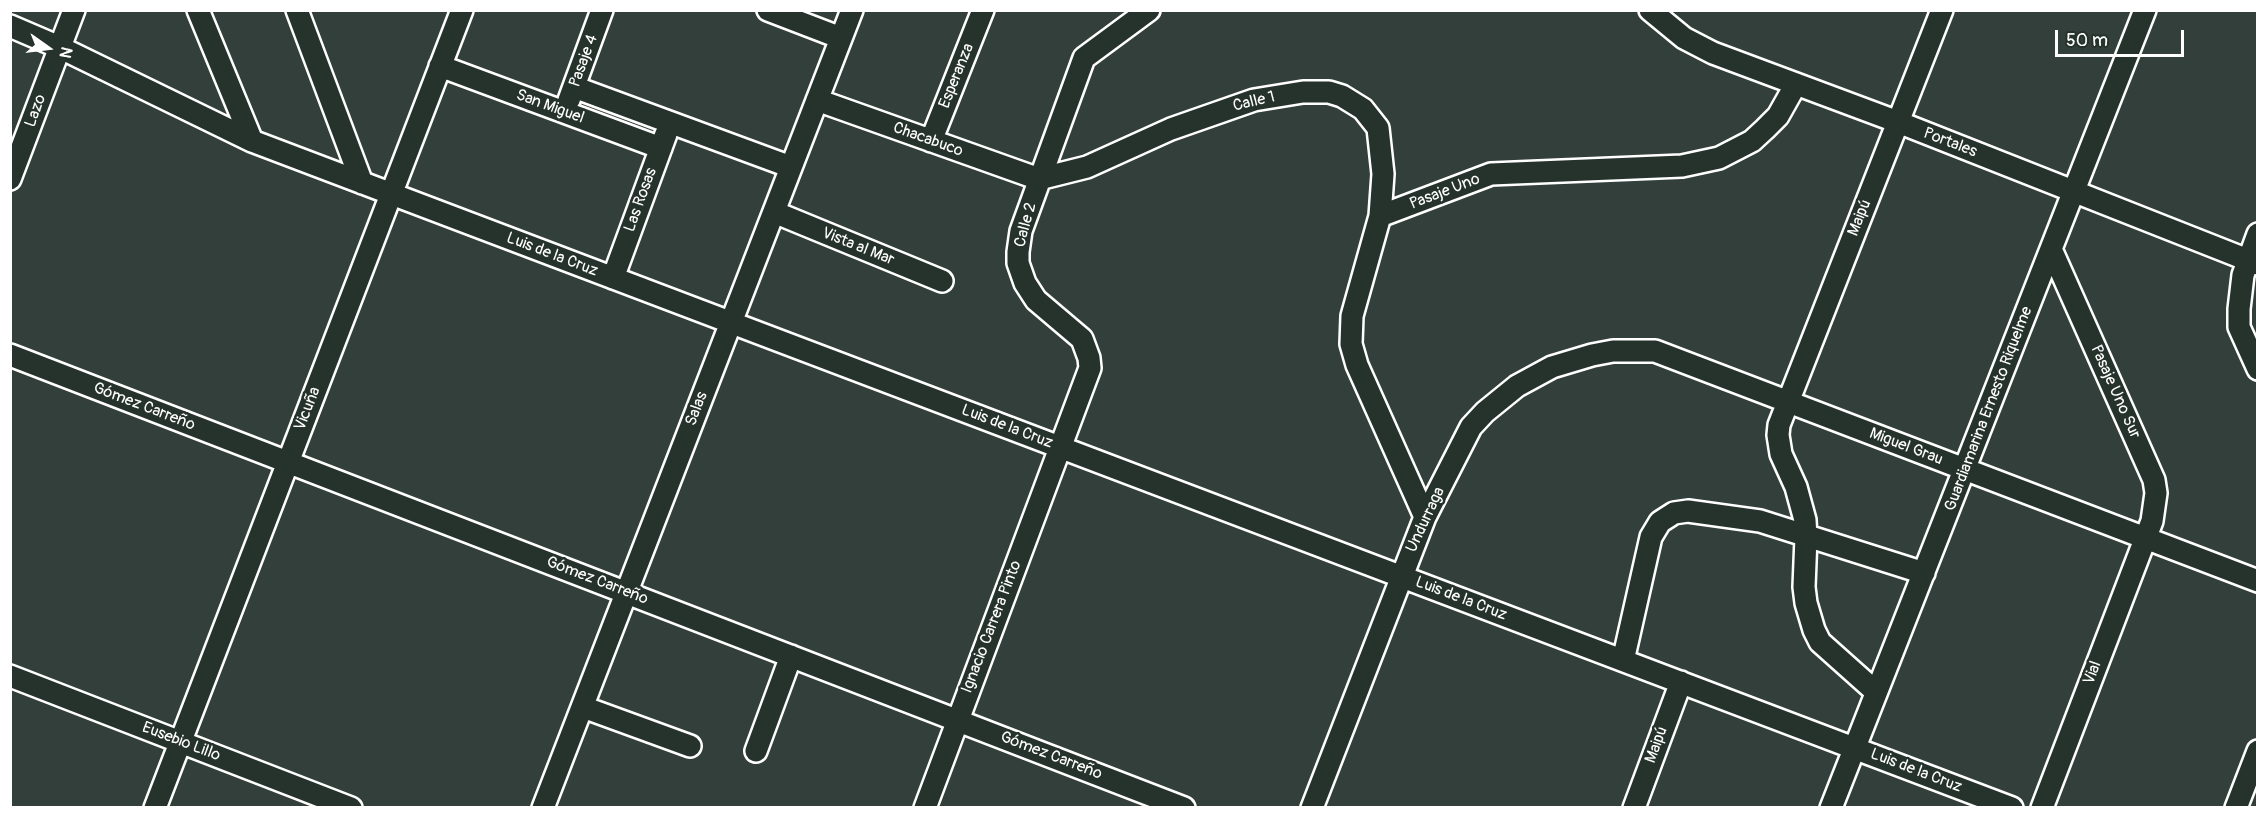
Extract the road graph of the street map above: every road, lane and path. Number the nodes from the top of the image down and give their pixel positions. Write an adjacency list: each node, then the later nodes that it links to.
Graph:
1 (74, 10): 15 (street, Lazo)
2 (198, 10): 23 (street)
3 (297, 10): 29 (street)
4 (462, 10): 16 (street, Vicuña)
5 (602, 10): 18 (street, Pasaje 4)
6 (768, 10): 14 (street)
7 (852, 10): 14 (street, Salas)
8 (983, 10): 24 (street, Esperanza)
9 (1149, 10): 28 (street, Calle 2)
10 (1650, 10): 17 (street, Portales)
11 (1942, 10): 22 (street, Maipú)
12 (2145, 10): 30 (street, Guardiamarina Ernesto Riquelme)
13 (10, 26): 15 (street, Luis de la Cruz)
14 (841, 38): 19 (street, Salas)
15 (58, 46): 23 (street, Luis de la Cruz); 27 (street, Lazo)
16 (440, 66): 20 (street, San Miguel); 31 (street, Vicuña)
17 (1796, 84): 22 (street, Portales); 33 (street, Pasaje Uno)
18 (574, 87): 20 (street, Pasaje 4); 21 (street, San Miguel)
19 (817, 100): 24 (street, Chacabuco); 26 (street, Salas)
20 (565, 112): 25 (street, San Miguel)
21 (670, 122): 25 (street, Las Rosas); 26 (street, San Miguel)
22 (1898, 123): 30 (street, Portales); 43 (street, Maipú)
23 (252, 141): 29 (street, Luis de la Cruz)
24 (931, 141): 28 (street, Chacabuco)
25 (661, 148): 37 (street, Las Rosas)
26 (791, 167): 32 (street, Salas)
27 (10, 179)
28 (1040, 179): 33 (street, Calle 1); 44 (street, Calle 2)
29 (362, 183): 31 (street, Luis de la Cruz)
30 (2074, 192): 35 (street, Guardiamarina Ernesto Riquelme); 36 (street, Portales)
31 (391, 193): 37 (street, Luis de la Cruz); 45 (street, Vicuña)
32 (774, 212): 38 (street, Vista al Mar); 39 (street, Salas)
33 (1380, 216): 47 (street)
34 (2258, 234): 36 (street)
35 (2052, 249): 46 (street, Guardiamarina Ernesto Riquelme); 49 (street, Pasaje Uno Sur)
36 (2252, 262): 42 (street)
37 (613, 278): 39 (street, Luis de la Cruz)
38 (942, 281)
39 (731, 322): 44 (street, Luis de la Cruz); 53 (street, Salas)
40 (1654, 351): 43 (street, Miguel Grau); 47 (street, Undurraga)
41 (10, 355): 45 (street, Gómez Carreño)
42 (2258, 369)
43 (1788, 402): 46 (street, Miguel Grau); 48 (street, Maipú)
44 (1060, 447): 51 (street, Luis de la Cruz); 60 (street, Ignacio Carrera Pinto)
45 (287, 462): 53 (street, Gómez Carreño); 61 (street, Vicuña)
46 (1966, 470): 49 (street, Miguel Grau); 50 (street, Guardiamarina Ernesto Riquelme)
47 (1425, 517): 51 (street, Undurraga)
48 (1806, 537): 50 (street); 54 (street); 58 (street)
49 (2145, 538): 52 (street, Miguel Grau); 75 (street, Vial)
50 (1924, 573): 58 (street, Guardiamarina Ernesto Riquelme)
51 (1401, 576): 57 (street, Luis de la Cruz); 71 (street, Undurraga)
52 (2258, 581)
53 (626, 592): 55 (street, Gómez Carreño); 59 (street, Salas)
54 (1625, 652)
55 (790, 656): 60 (street, Gómez Carreño); 65 (street)
56 (10, 676): 61 (street, Eusebio Lillo)
57 (1681, 682): 63 (street, Luis de la Cruz); 72 (street, Maipú)
58 (1876, 692): 63 (street, Guardiamarina Ernesto Riquelme)
59 (583, 707): 62 (street); 68 (street, Salas)
60 (957, 720): 69 (street, Ignacio Carrera Pinto); 70 (street, Gómez Carreño)
61 (180, 741): 66 (street, Vicuña); 67 (street, Eusebio Lillo)
62 (690, 746)
63 (1854, 748): 73 (street, Guardiamarina Ernesto Riquelme); 74 (street, Luis de la Cruz)
64 (2258, 751): 76 (street)
65 (756, 752)
66 (154, 807)
67 (351, 807)
68 (543, 807)
69 (925, 807)
70 (1184, 807)
71 (1312, 807)
72 (1634, 807)
73 (1831, 807)
74 (2012, 807)
75 (2042, 807)
76 (2236, 807)

